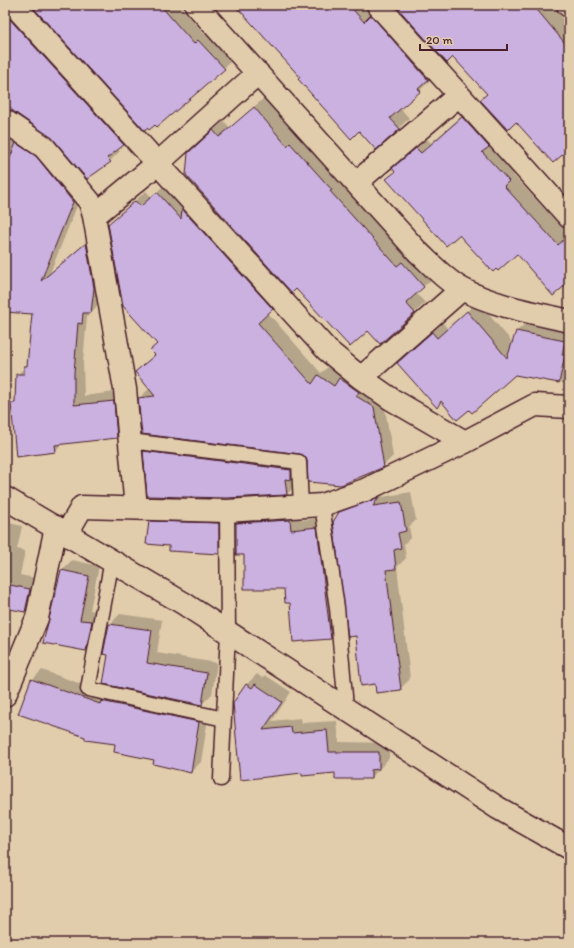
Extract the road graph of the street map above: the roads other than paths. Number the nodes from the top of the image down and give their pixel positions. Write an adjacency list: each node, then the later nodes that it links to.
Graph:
1 (14, 5): 7 (street)
2 (196, 5): 4 (street)
3 (378, 5): 5 (street)
4 (258, 73): 7 (street); 8 (street)
5 (459, 95): 8 (street); 9 (street)
6 (5, 121): 10 (street)
7 (157, 164): 10 (street); 13 (street)
8 (356, 183): 11 (street)
9 (565, 205)
10 (94, 216): 15 (street)
11 (462, 289): 12 (street); 13 (street)
12 (569, 321)
13 (361, 378): 16 (street)
14 (569, 407): 16 (street)
15 (130, 441): 18 (lane); 19 (street)
16 (465, 442): 18 (street)
17 (5, 498): 21 (street)
18 (311, 506): 20 (street); 25 (lane)
19 (136, 508): 20 (street); 21 (street)
20 (227, 512): 23 (lane)
21 (62, 530): 22 (street); 24 (street)
22 (112, 560): 23 (street); 26 (lane)
23 (228, 632): 25 (street); 26 (lane)
24 (5, 695)
25 (346, 708): 28 (street)
26 (224, 719): 27 (lane)
27 (221, 779)
28 (569, 848)

